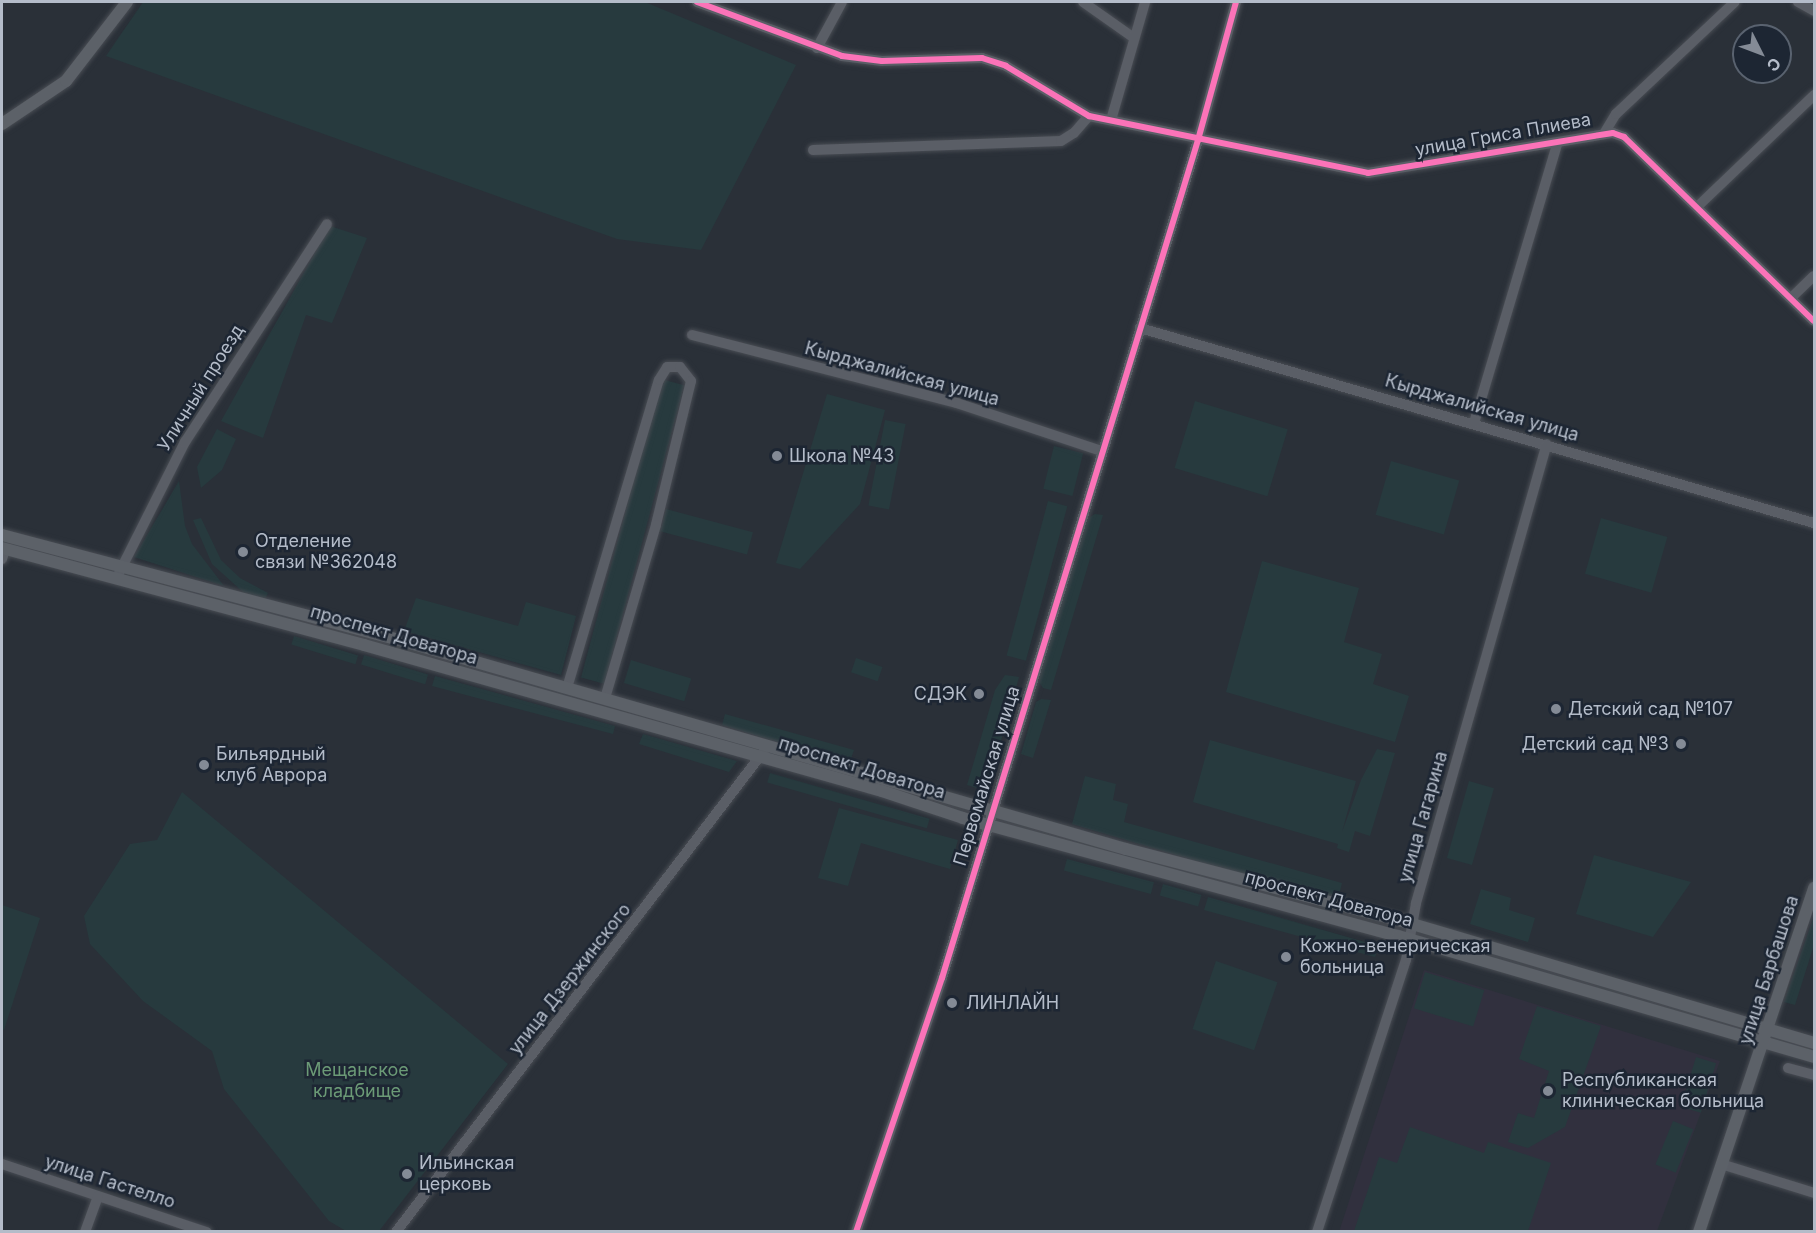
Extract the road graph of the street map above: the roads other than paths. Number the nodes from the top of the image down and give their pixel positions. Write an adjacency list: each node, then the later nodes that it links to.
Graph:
1 (127, 2): 15 (main road)
2 (697, 2): 11 (street)
3 (842, 2): 11 (street)
4 (1083, 2): 10 (street)
5 (1145, 2): 10 (street)
6 (1236, 2): 17 (street, Первомайская улица)
7 (1735, 2): 16 (street)
8 (1798, 2): 9 (street)
9 (1815, 11)
10 (1134, 38): 14 (street)
11 (817, 48): 13 (street)
12 (1815, 95): 20 (street)
13 (1089, 116): 14 (street, улица Гриса Плиева); 19 (street)
14 (1111, 120): 17 (street, улица Гриса Плиева)
15 (2, 124)
16 (1605, 132): 18 (street, улица Гриса Плиева); 20 (street, улица Гриса Плиева)
17 (1198, 140): 18 (street, улица Гриса Плиева); 25 (street, Первомайская улица)
18 (1557, 144): 27 (street)
19 (813, 150)
20 (1697, 207): 23 (street, улица Гриса Плиева)
21 (327, 224): 33 (street, Уличный проезд)
22 (1815, 276): 23 (street)
23 (1792, 297): 24 (street, улица Гриса Плиева)
24 (1815, 321)
25 (1140, 328): 27 (street, Кырджалийская улица); 29 (street, Первомайская улица)
26 (692, 335): 29 (street, Кырджалийская улица)
27 (1474, 423): 28 (street, Кырджалийская улица)
28 (1547, 444): 30 (street, Кырджалийская улица); 41 (street, улица Гагарина)
29 (1101, 452): 38 (street, Первомайская улица)
30 (1815, 523)
31 (2, 535): 33 (main road, проспект Доватора)
32 (3, 552): 33 (main road, проспект Доватора)
33 (119, 572): 34 (main road, проспект Доватора); 37 (main road, проспект Доватора)
34 (567, 688): 35 (main road, проспект Доватора); 35 (street)
35 (605, 698): 36 (main road, проспект Доватора)
36 (768, 745): 37 (street, улица Дзержинского); 38 (main road, проспект Доватора)
37 (761, 757): 39 (main road, проспект Доватора); 55 (street, улица Дзержинского)
38 (992, 811): 39 (street, Первомайская улица); 41 (main road, проспект Доватора)
39 (988, 825): 42 (main road, проспект Доватора); 56 (street, Первомайская улица)
40 (1815, 888): 43 (main road, улица Барбашова)
41 (1412, 924): 42 (street, улица Гагарина); 43 (main road, проспект Доватора)
42 (1410, 939): 45 (main road, проспект Доватора); 57 (street, улица Гагарина)
43 (1768, 1031): 44 (main road, проспект Доватора); 45 (main road, улица Барбашова)
44 (1815, 1043)
45 (1765, 1044): 46 (main road, проспект Доватора); 50 (main road, улица Барбашова)
46 (1815, 1057)
47 (1788, 1068): 48 (street)
48 (1815, 1075)
49 (2, 1164): 52 (street, улица Гастелло)
50 (1721, 1164): 51 (street); 58 (main road, улица Барбашова)
51 (1815, 1193)
52 (98, 1196): 53 (street); 54 (street, улица Гастелло)
53 (85, 1232)
54 (207, 1232)
55 (396, 1232)
56 (856, 1232)
57 (1317, 1232)
58 (1699, 1232)

